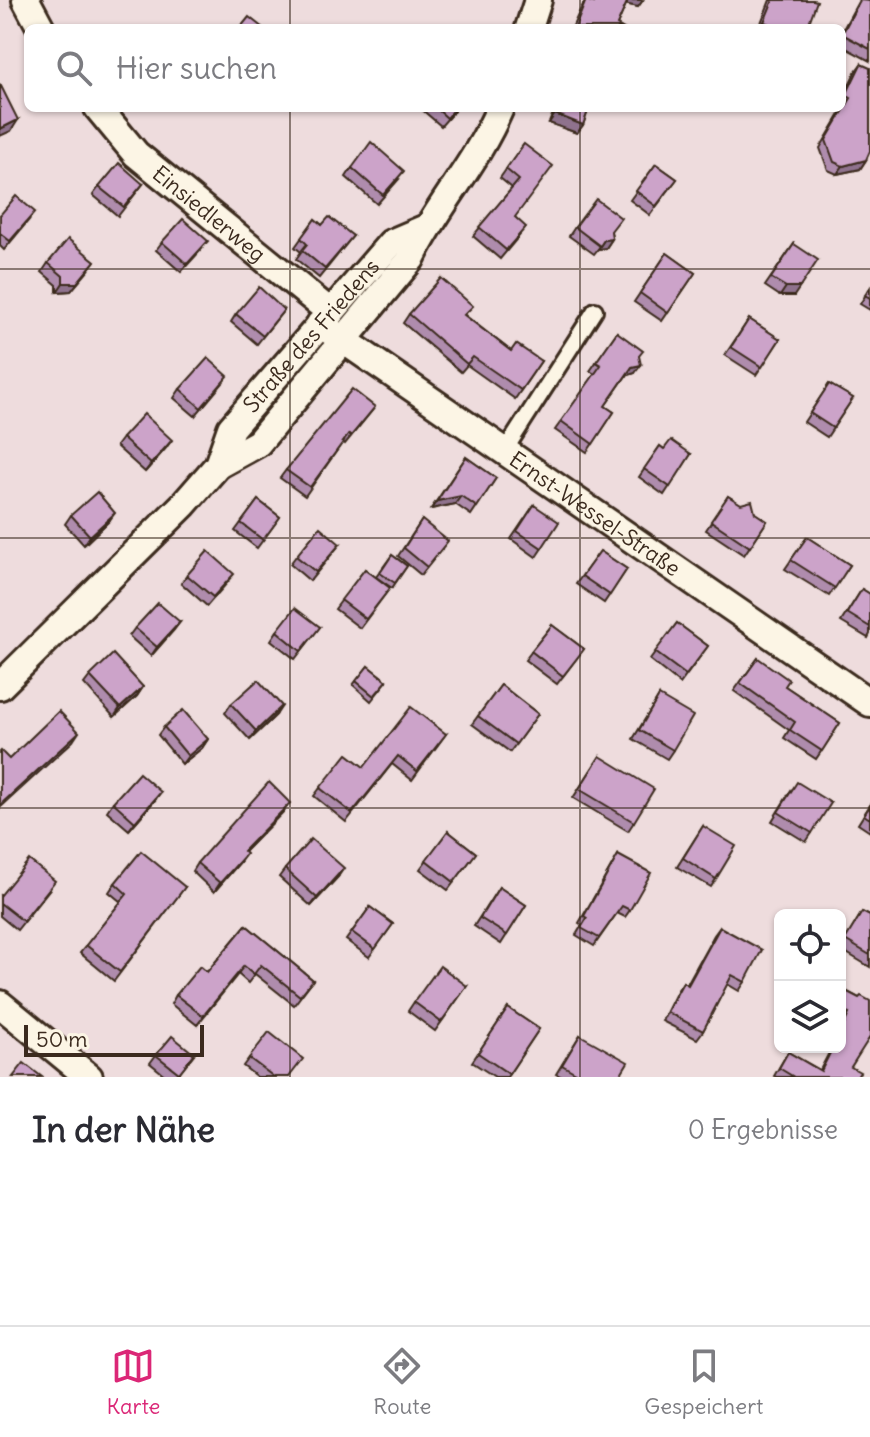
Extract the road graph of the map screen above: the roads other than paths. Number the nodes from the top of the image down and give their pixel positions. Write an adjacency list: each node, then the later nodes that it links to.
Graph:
1 (26, 0): 3 (street)
2 (538, 0): 4 (street)
3 (39, 24)
4 (530, 24)
5 (101, 112): 9 (street, Einsiedlerweg)
6 (498, 112): 7 (street, Straße des Friedens)
7 (426, 228): 9 (street, Straße des Friedens); 10 (street, Straße des Friedens)
8 (595, 310): 11 (lane)
9 (325, 318): 10 (street, Ernst-Wessel-Straße); 12 (street, Straße des Friedens)
10 (345, 341): 11 (street, Ernst-Wessel-Straße); 12 (street, Straße des Friedens)
11 (504, 452): 14 (street, Ernst-Wessel-Straße)
12 (218, 465): 13 (street, Straße des Friedens)
13 (0, 686)
14 (870, 703)
15 (0, 1004): 16 (street)
16 (89, 1077)

